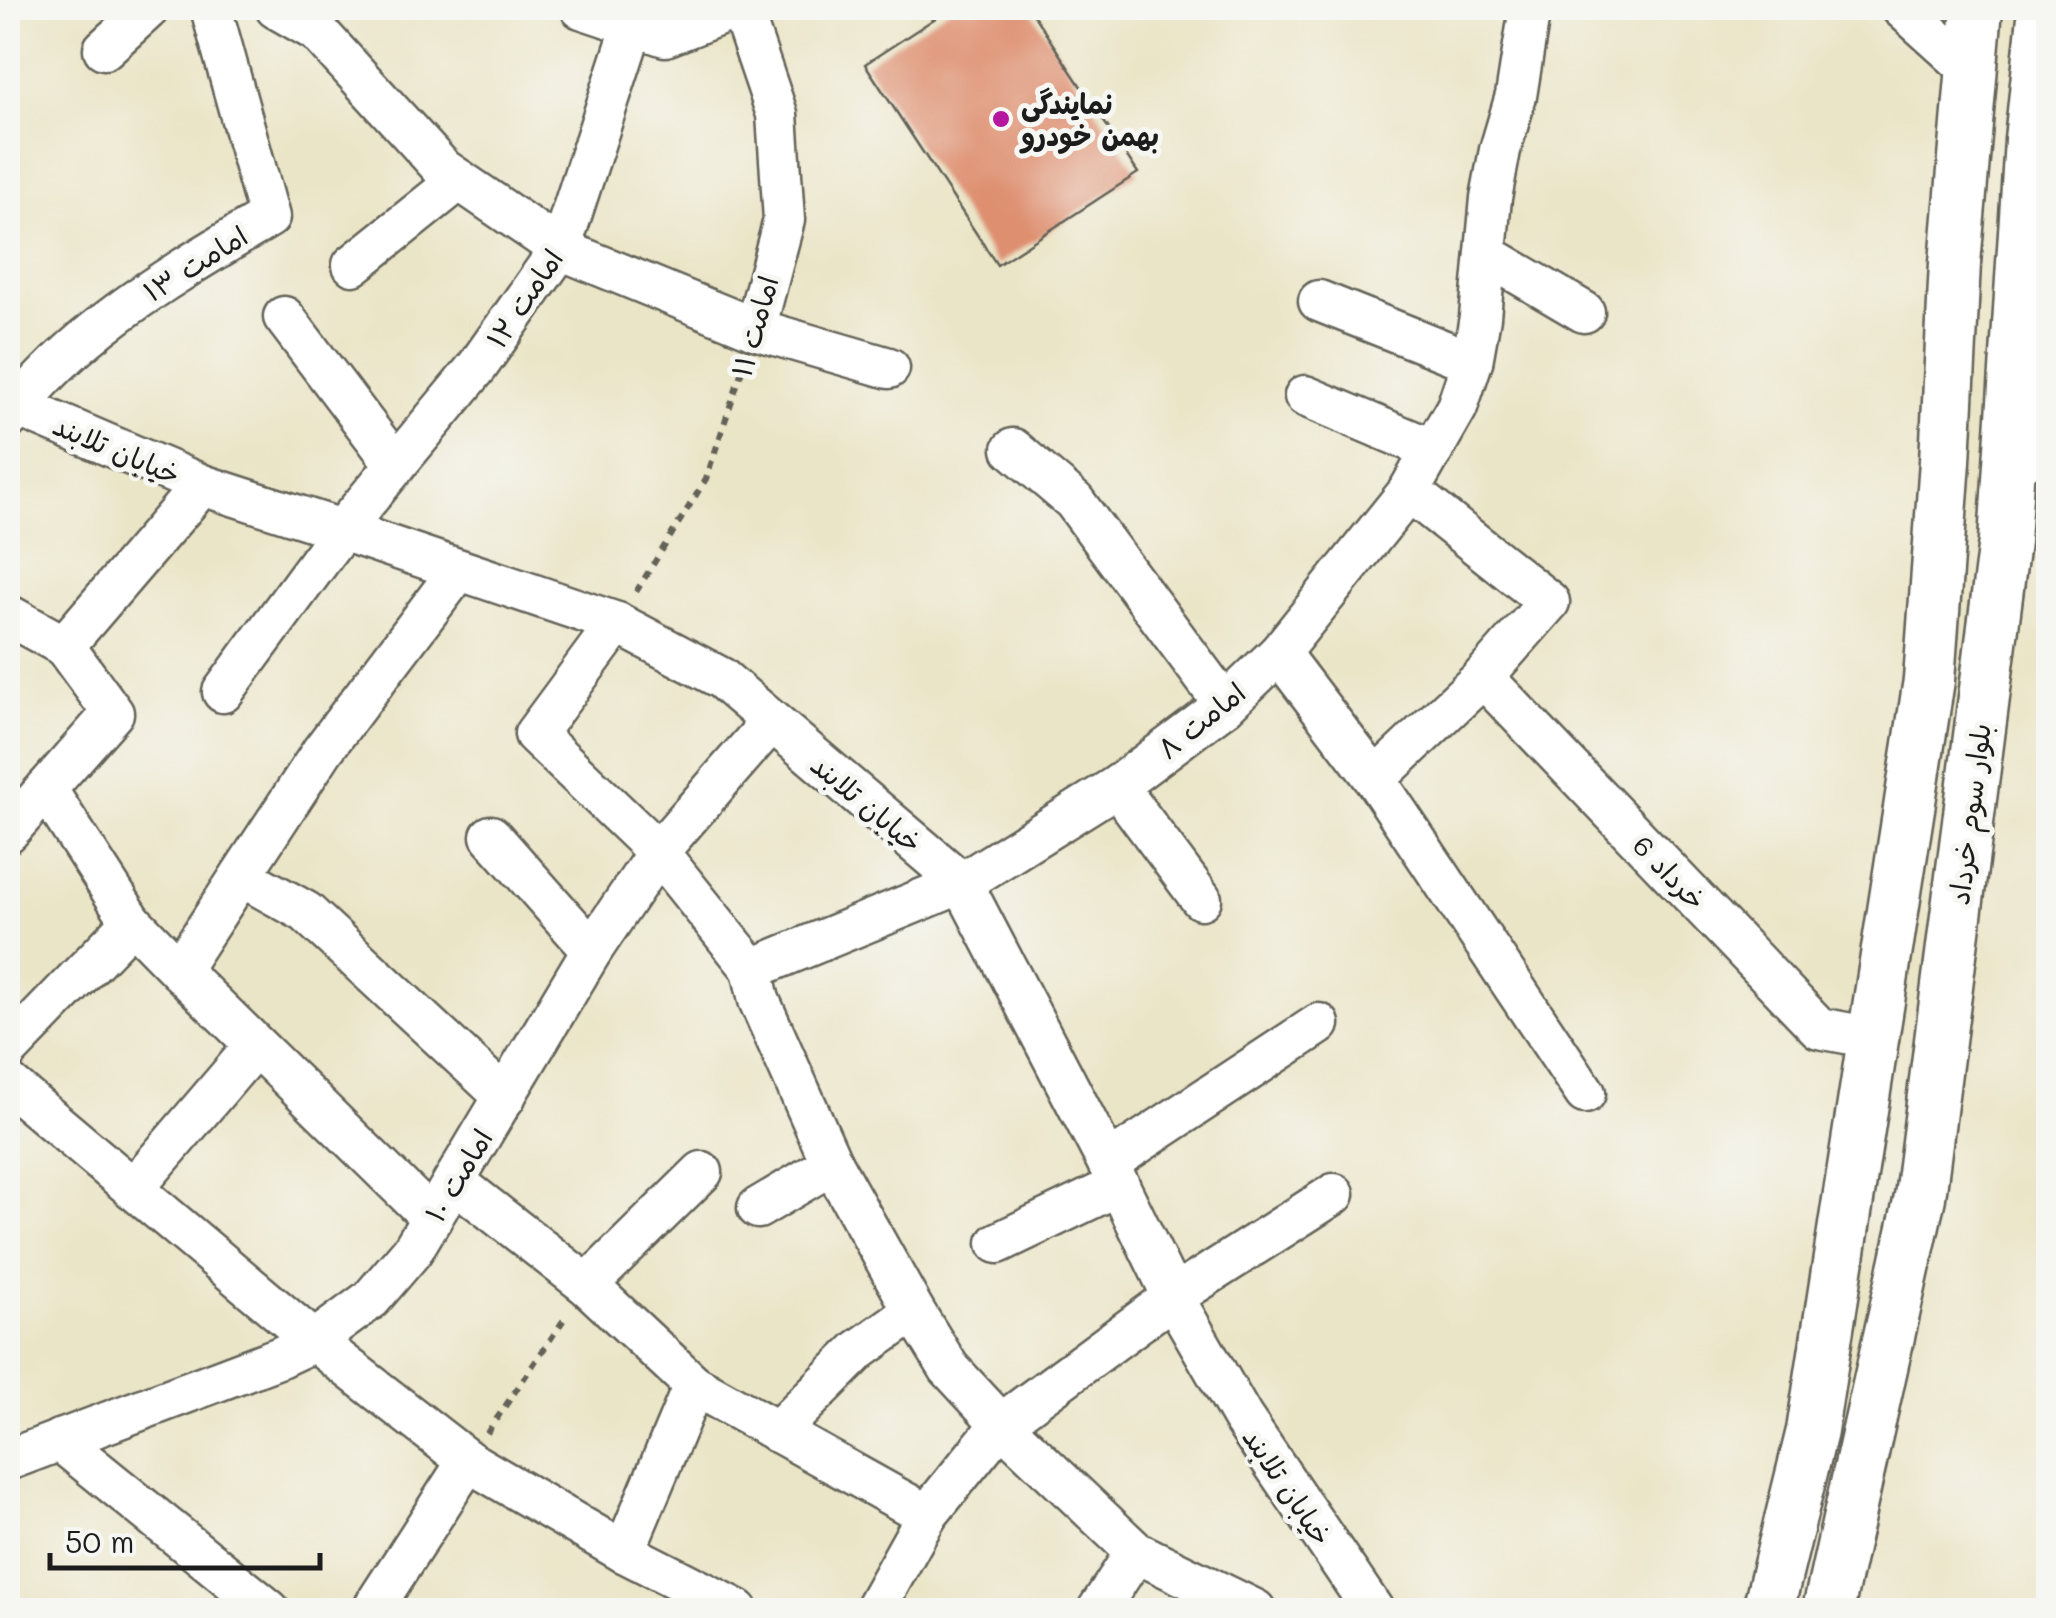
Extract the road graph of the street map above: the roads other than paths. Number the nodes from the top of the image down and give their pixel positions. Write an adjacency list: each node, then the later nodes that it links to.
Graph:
1 (149, 8): 11 (street)
2 (211, 8): 26 (street, امامت ۱۳)
3 (276, 8): 13 (street)
4 (581, 8): 10 (street)
5 (739, 8): 10 (street); 22 (street, امامت ۱۱)
6 (1530, 8): 15 (street, امامت ۸)
7 (1902, 8): 12 (street)
8 (1977, 8): 12 (main road, بلوار سوم خرداد)
9 (2045, 13): 18 (main road, بلوار سوم خرداد)
10 (632, 25): 14 (street, امامت ۱۲)
11 (104, 49)
12 (1973, 72): 16 (main road, بلوار سوم خرداد)
13 (459, 180): 14 (street); 17 (street)
14 (560, 249): 22 (street); 30 (street, امامت ۱۲)
15 (1487, 255): 20 (street); 23 (street, امامت ۸)
16 (1955, 263): 18 (main road); 57 (main road, بلوار سوم خرداد)
17 (353, 265)
18 (2021, 276): 29 (main road, بلوار سوم خرداد)
19 (1319, 300): 23 (street)
20 (1584, 312)
21 (284, 316): 30 (street)
22 (755, 329): 24 (street)
23 (1472, 362): 28 (street, امامت ۸)
24 (889, 368)
25 (1305, 396): 28 (street)
26 (11, 408): 31 (street, خیابان تلابند)
27 (1013, 449): 41 (street)
28 (1432, 450): 32 (street, امامت ۸)
29 (2029, 458): 93 (main road, بلوار سوم خرداد)
30 (396, 465): 33 (street, امامت ۱۲)
31 (202, 486): 33 (street, خیابان تلابند); 37 (street)
32 (1410, 491): 38 (street, امامت ۸); 39 (street)
33 (342, 530): 34 (street, خیابان تلابند); 40 (street, امامت ۱۲)
34 (459, 570): 36 (street, خیابان تلابند); 49 (street)
35 (8, 615): 37 (street)
36 (616, 623): 42 (street, خیابان تلابند); 48 (street)
37 (64, 646): 45 (street)
38 (1279, 653): 41 (street, امامت ۸); 43 (street)
39 (1483, 677): 43 (street); 57 (street, خرداد 6)
40 (224, 692)
41 (1225, 705): 44 (street, امامت ۸)
42 (771, 722): 48 (street, امامت ۱۰); 50 (street, خیابان تلابند)
43 (1374, 778): 61 (street)
44 (1117, 786): 50 (street, امامت ۸); 51 (street)
45 (46, 789): 46 (street); 52 (street)
46 (8, 832)
47 (491, 836): 53 (street)
48 (658, 852): 53 (street, امامت ۱۰); 54 (street)
49 (241, 876): 55 (street); 62 (street)
50 (962, 884): 54 (street, امامت ۸); 65 (street, خیابان تلابند)
51 (1201, 898)
52 (132, 922): 55 (street); 59 (street)
53 (592, 950): 62 (street, امامت ۱۰)
54 (752, 969): 63 (street)
55 (178, 970): 58 (street)
56 (1318, 1024): 65 (street)
57 (1873, 1038): 92 (main road, بلوار سوم خرداد)
58 (256, 1046): 67 (street); 70 (street)
59 (8, 1050)
60 (8, 1084): 67 (street)
61 (1586, 1093)
62 (505, 1097): 66 (street, امامت ۱۰)
63 (832, 1164): 69 (street); 74 (street)
64 (702, 1172): 72 (street)
65 (1113, 1174): 71 (street); 73 (street, خیابان تلابند)
66 (454, 1181): 70 (street, امامت ۱۰); 72 (street)
67 (133, 1189): 75 (street)
68 (1334, 1194): 73 (street)
69 (758, 1208)
70 (432, 1218): 75 (street, امامت ۱۰)
71 (998, 1243)
72 (588, 1285): 76 (street)
73 (1173, 1297): 77 (street); 91 (street, خیابان تلابند)
74 (914, 1312): 77 (street); 78 (street)
75 (314, 1341): 79 (street, امامت ۱۰); 81 (street)
76 (694, 1386): 78 (street); 83 (street)
77 (1001, 1424): 82 (street); 84 (street)
78 (777, 1432): 82 (street)
79 (59, 1440): 80 (street, امامت ۱۰); 86 (street)
80 (12, 1453)
81 (468, 1461): 83 (street); 87 (street)
82 (926, 1515): 88 (street)
83 (624, 1552): 85 (street)
84 (1136, 1552): 89 (street); 90 (street)
85 (726, 1608)
86 (269, 1610)
87 (372, 1610)
88 (874, 1610)
89 (1098, 1610)
90 (1255, 1610)
91 (1372, 1610)
92 (1768, 1610)
93 (1828, 1610)

